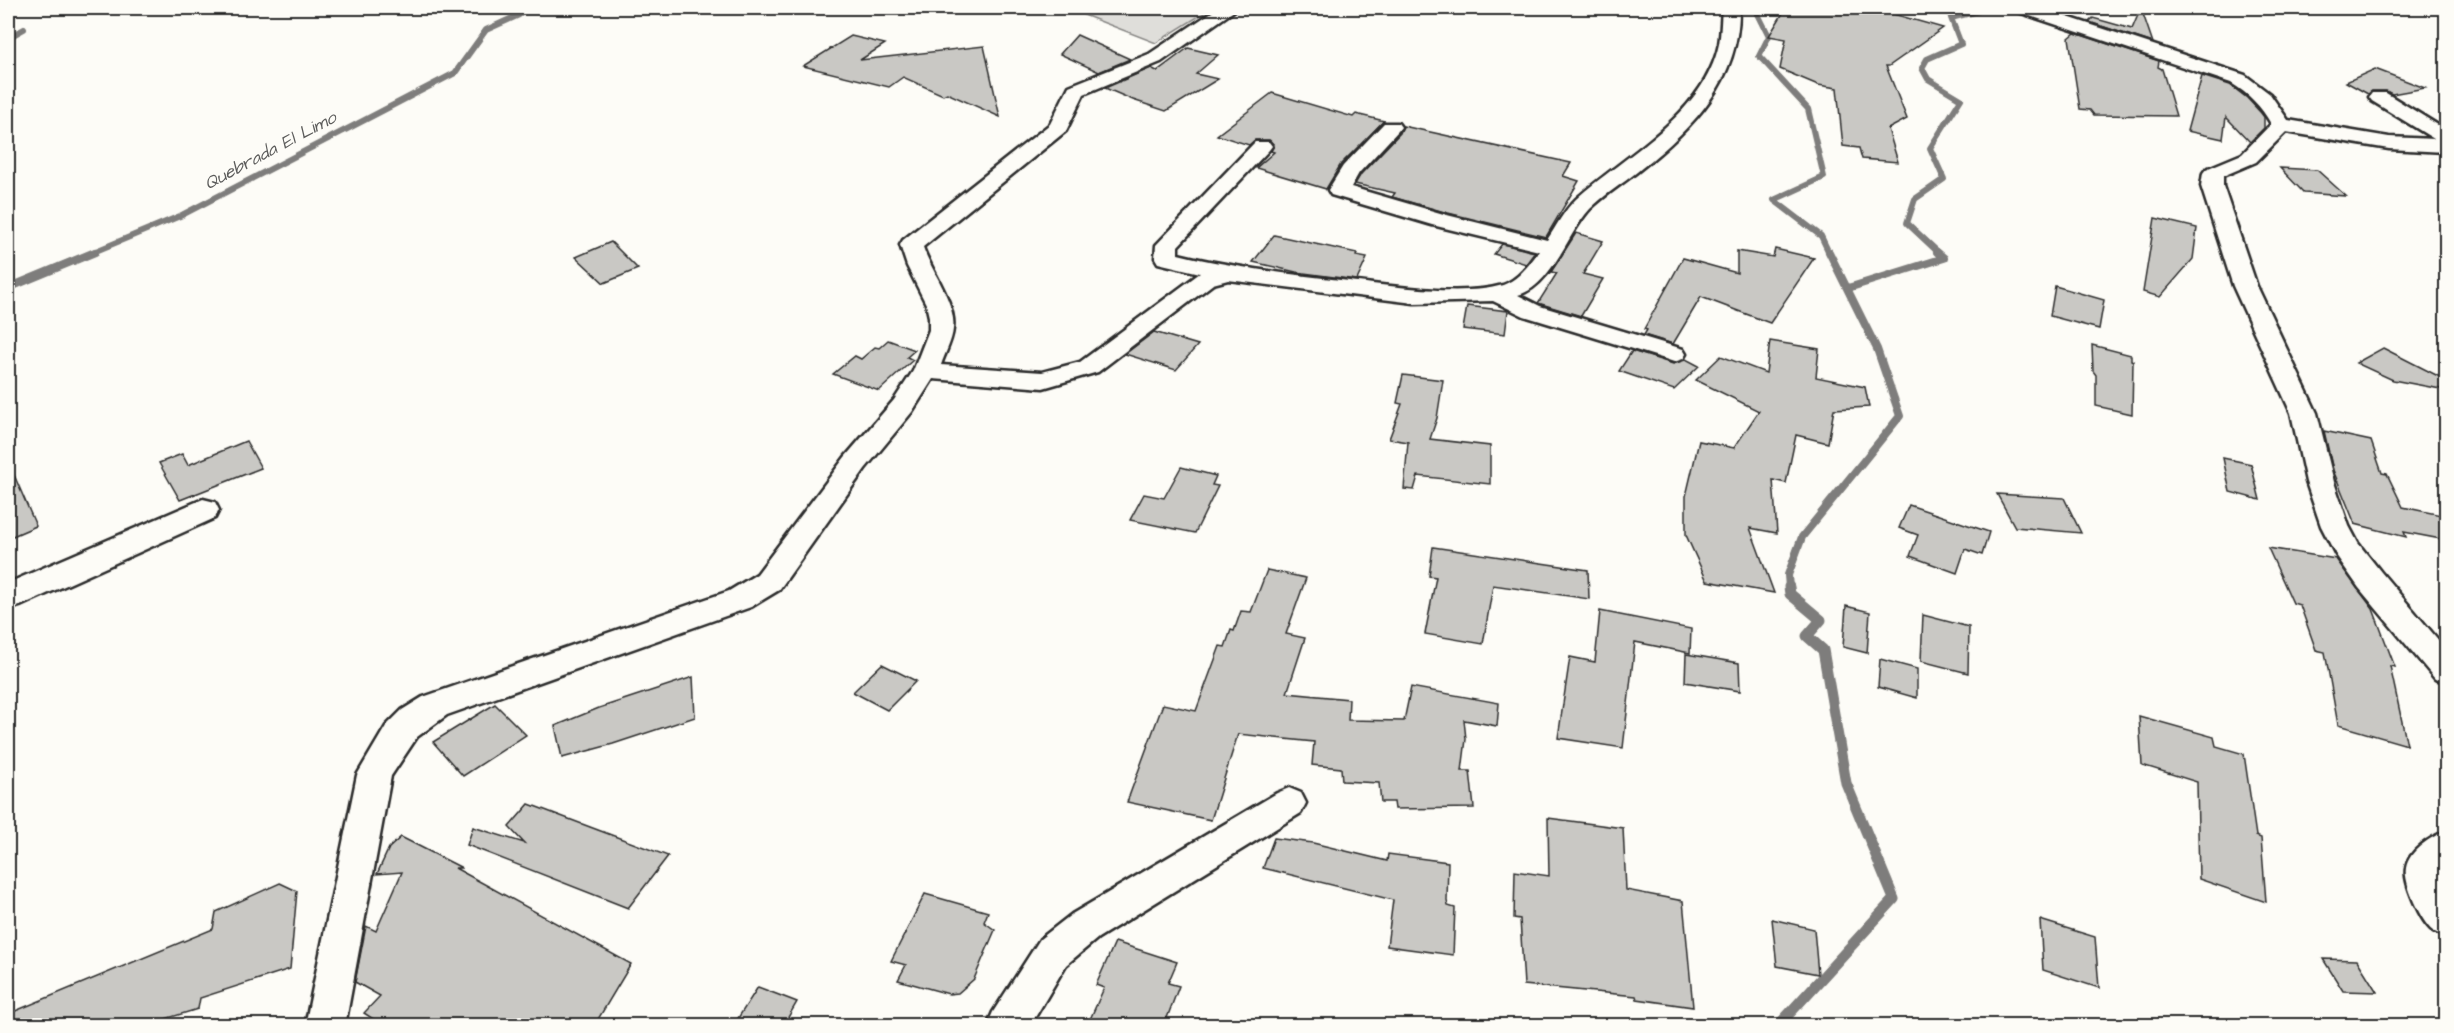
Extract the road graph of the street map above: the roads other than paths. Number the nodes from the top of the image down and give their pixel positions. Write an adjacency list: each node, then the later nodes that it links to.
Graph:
1 (1229, 8): 13 (street)
2 (1731, 8): 9 (street)
3 (2024, 8): 5 (street)
4 (2379, 97): 7 (street)
5 (2281, 125): 7 (street); 16 (street)
6 (1391, 127): 9 (street)
7 (2446, 143)
8 (1262, 146): 10 (street)
9 (1553, 248): 11 (street)
10 (1227, 273): 11 (street); 13 (street)
11 (1499, 294): 12 (street)
12 (1674, 354)
13 (926, 371): 20 (street)
14 (203, 510): 15 (street)
15 (8, 597)
16 (2446, 670)
17 (1289, 803): 21 (street)
18 (2446, 847): 19 (street)
19 (2446, 919)
20 (325, 1026)
21 (1007, 1026)

